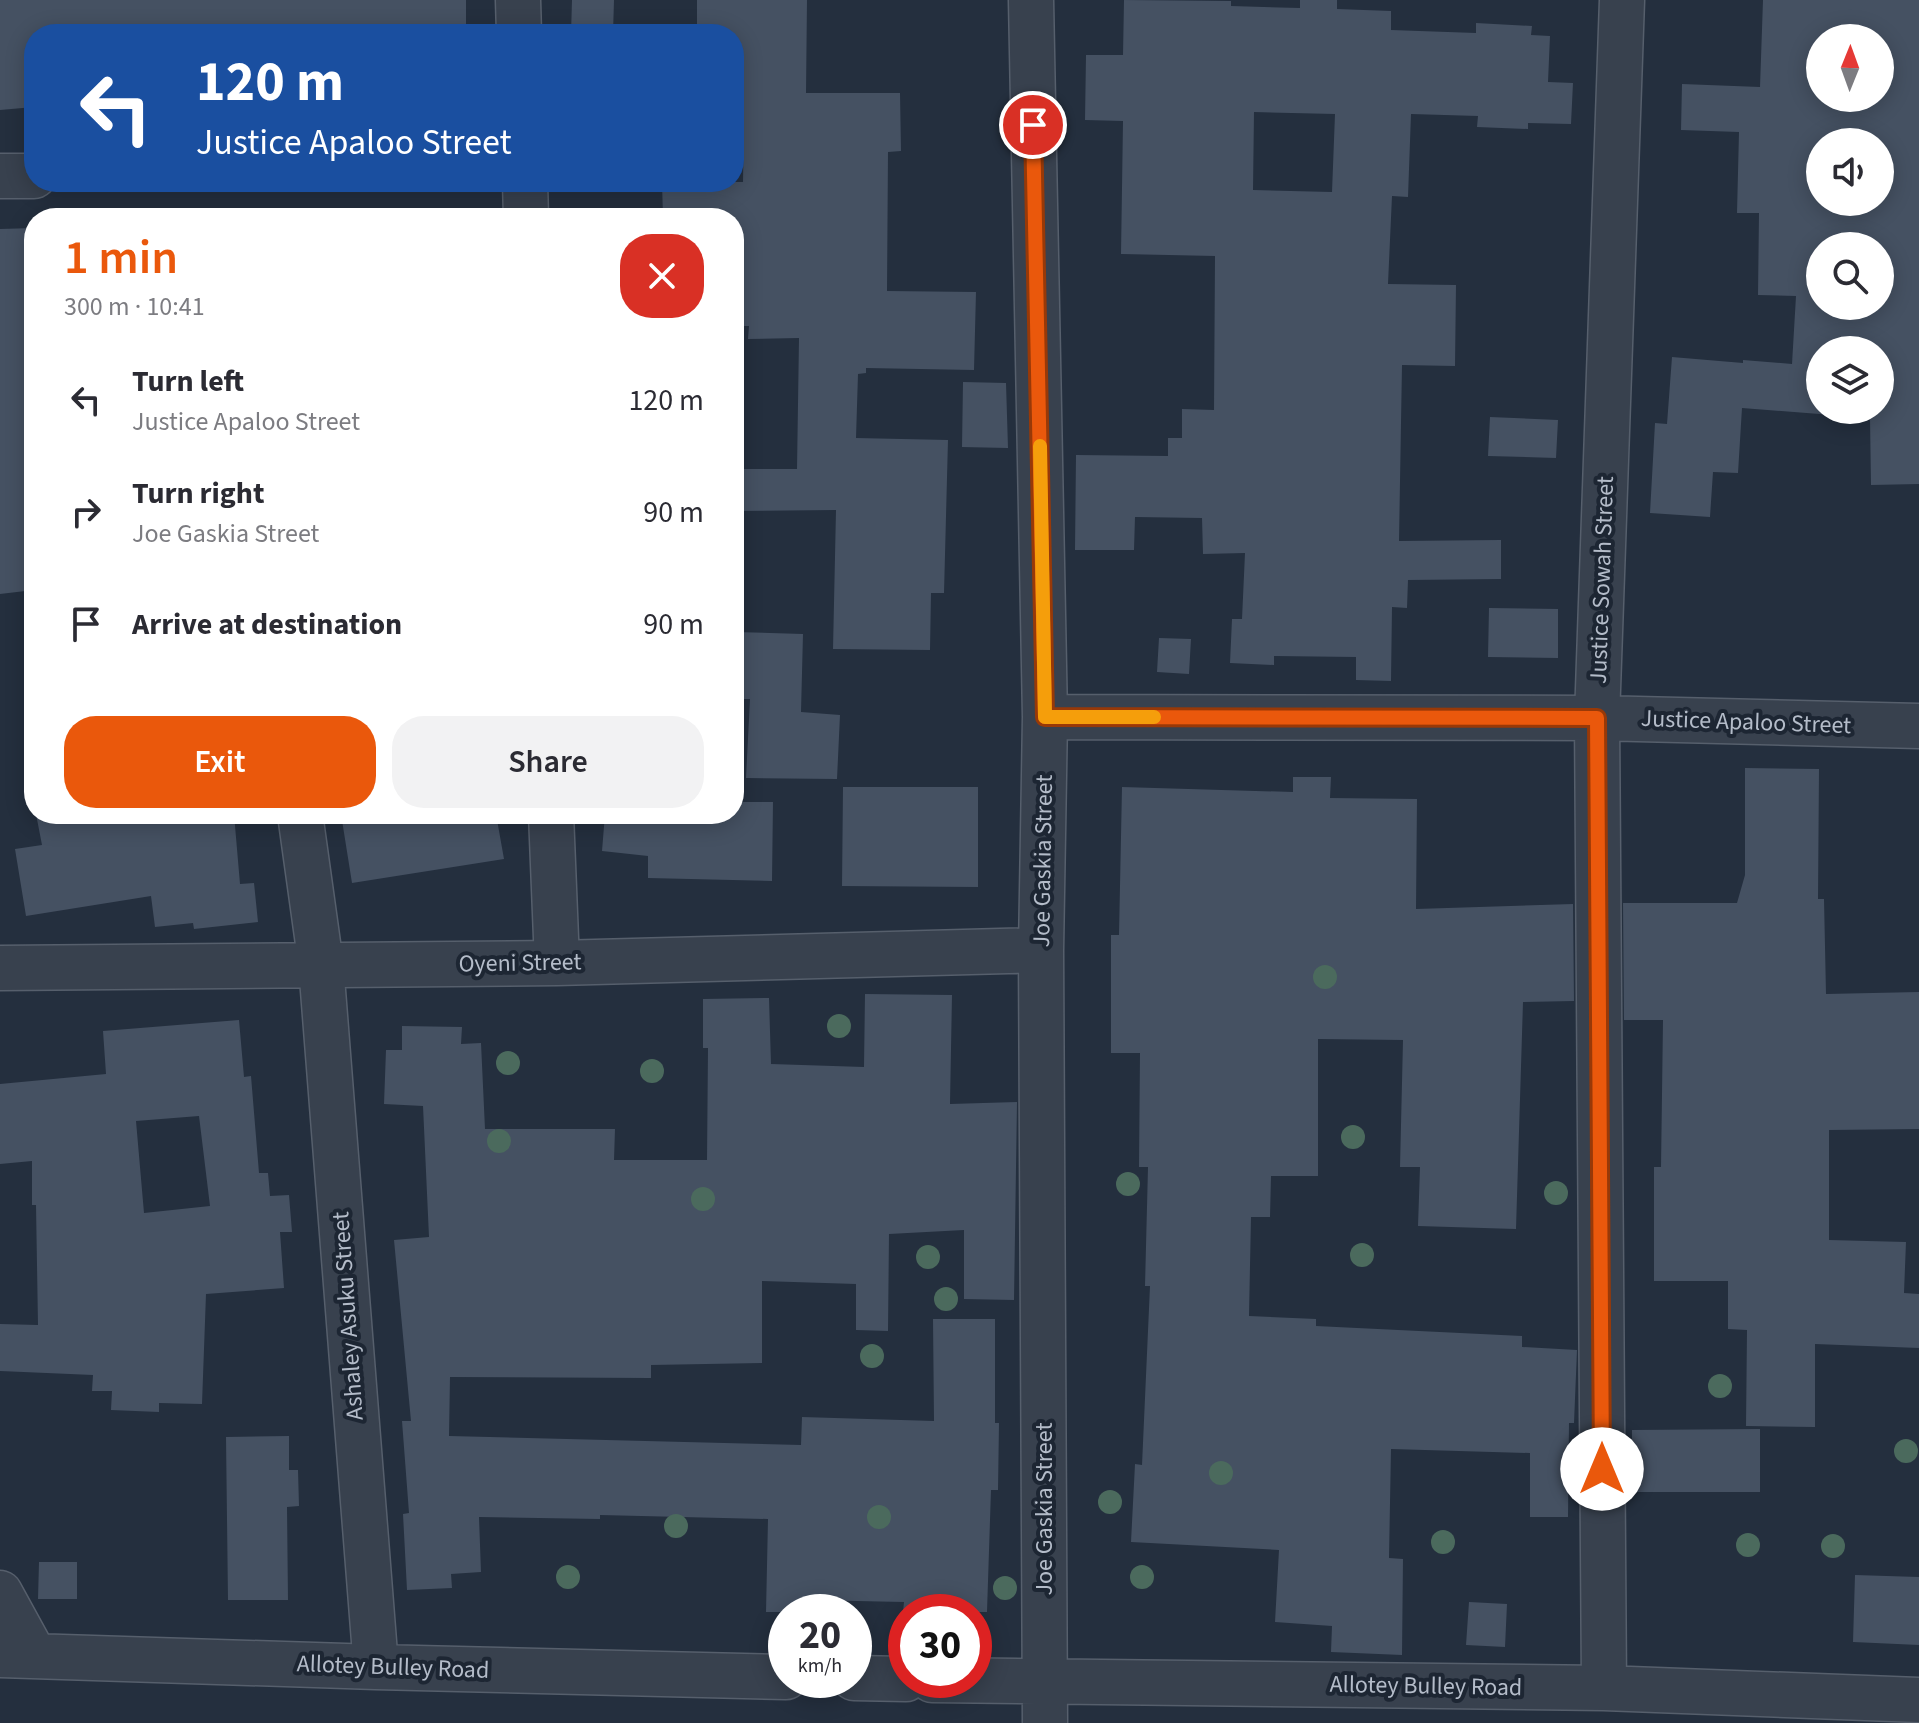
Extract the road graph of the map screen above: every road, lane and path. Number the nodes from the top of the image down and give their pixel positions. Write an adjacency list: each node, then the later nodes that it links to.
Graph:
1 (518, 0): 4 (street)
2 (1031, 0): 7 (street, Joe Gaskia Street)
3 (1622, 0): 8 (street, Justice Sowah Street)
4 (519, 24)
5 (0, 176): 6 (street)
6 (24, 176)
7 (1045, 717): 8 (street, Justice Apaloo Street); 12 (street, Joe Gaskia Street)
8 (1597, 718): 9 (street, Justice Apaloo Street); 20 (street, Justice Sowah Street)
9 (1919, 726)
10 (301, 824): 14 (street, Ashaley Asuku Street)
11 (551, 824): 13 (street)
12 (1041, 950): 13 (street, Oyeni Street); 23 (street, Joe Gaskia Street)
13 (557, 963): 14 (street, Oyeni Street)
14 (321, 965): 15 (street, Oyeni Street); 18 (street, Ashaley Asuku Street)
15 (0, 968)
16 (0, 1593): 17 (street)
17 (17, 1655): 18 (street, Allotey Bulley Road)
18 (376, 1667): 19 (street, Allotey Bulley Road)
19 (768, 1677)
20 (1604, 1688): 22 (street, Allotey Bulley Road); 23 (street, Allotey Bulley Road)
21 (992, 1692): 23 (street, Allotey Bulley Road)
22 (1919, 1700)
23 (1045, 1703)

